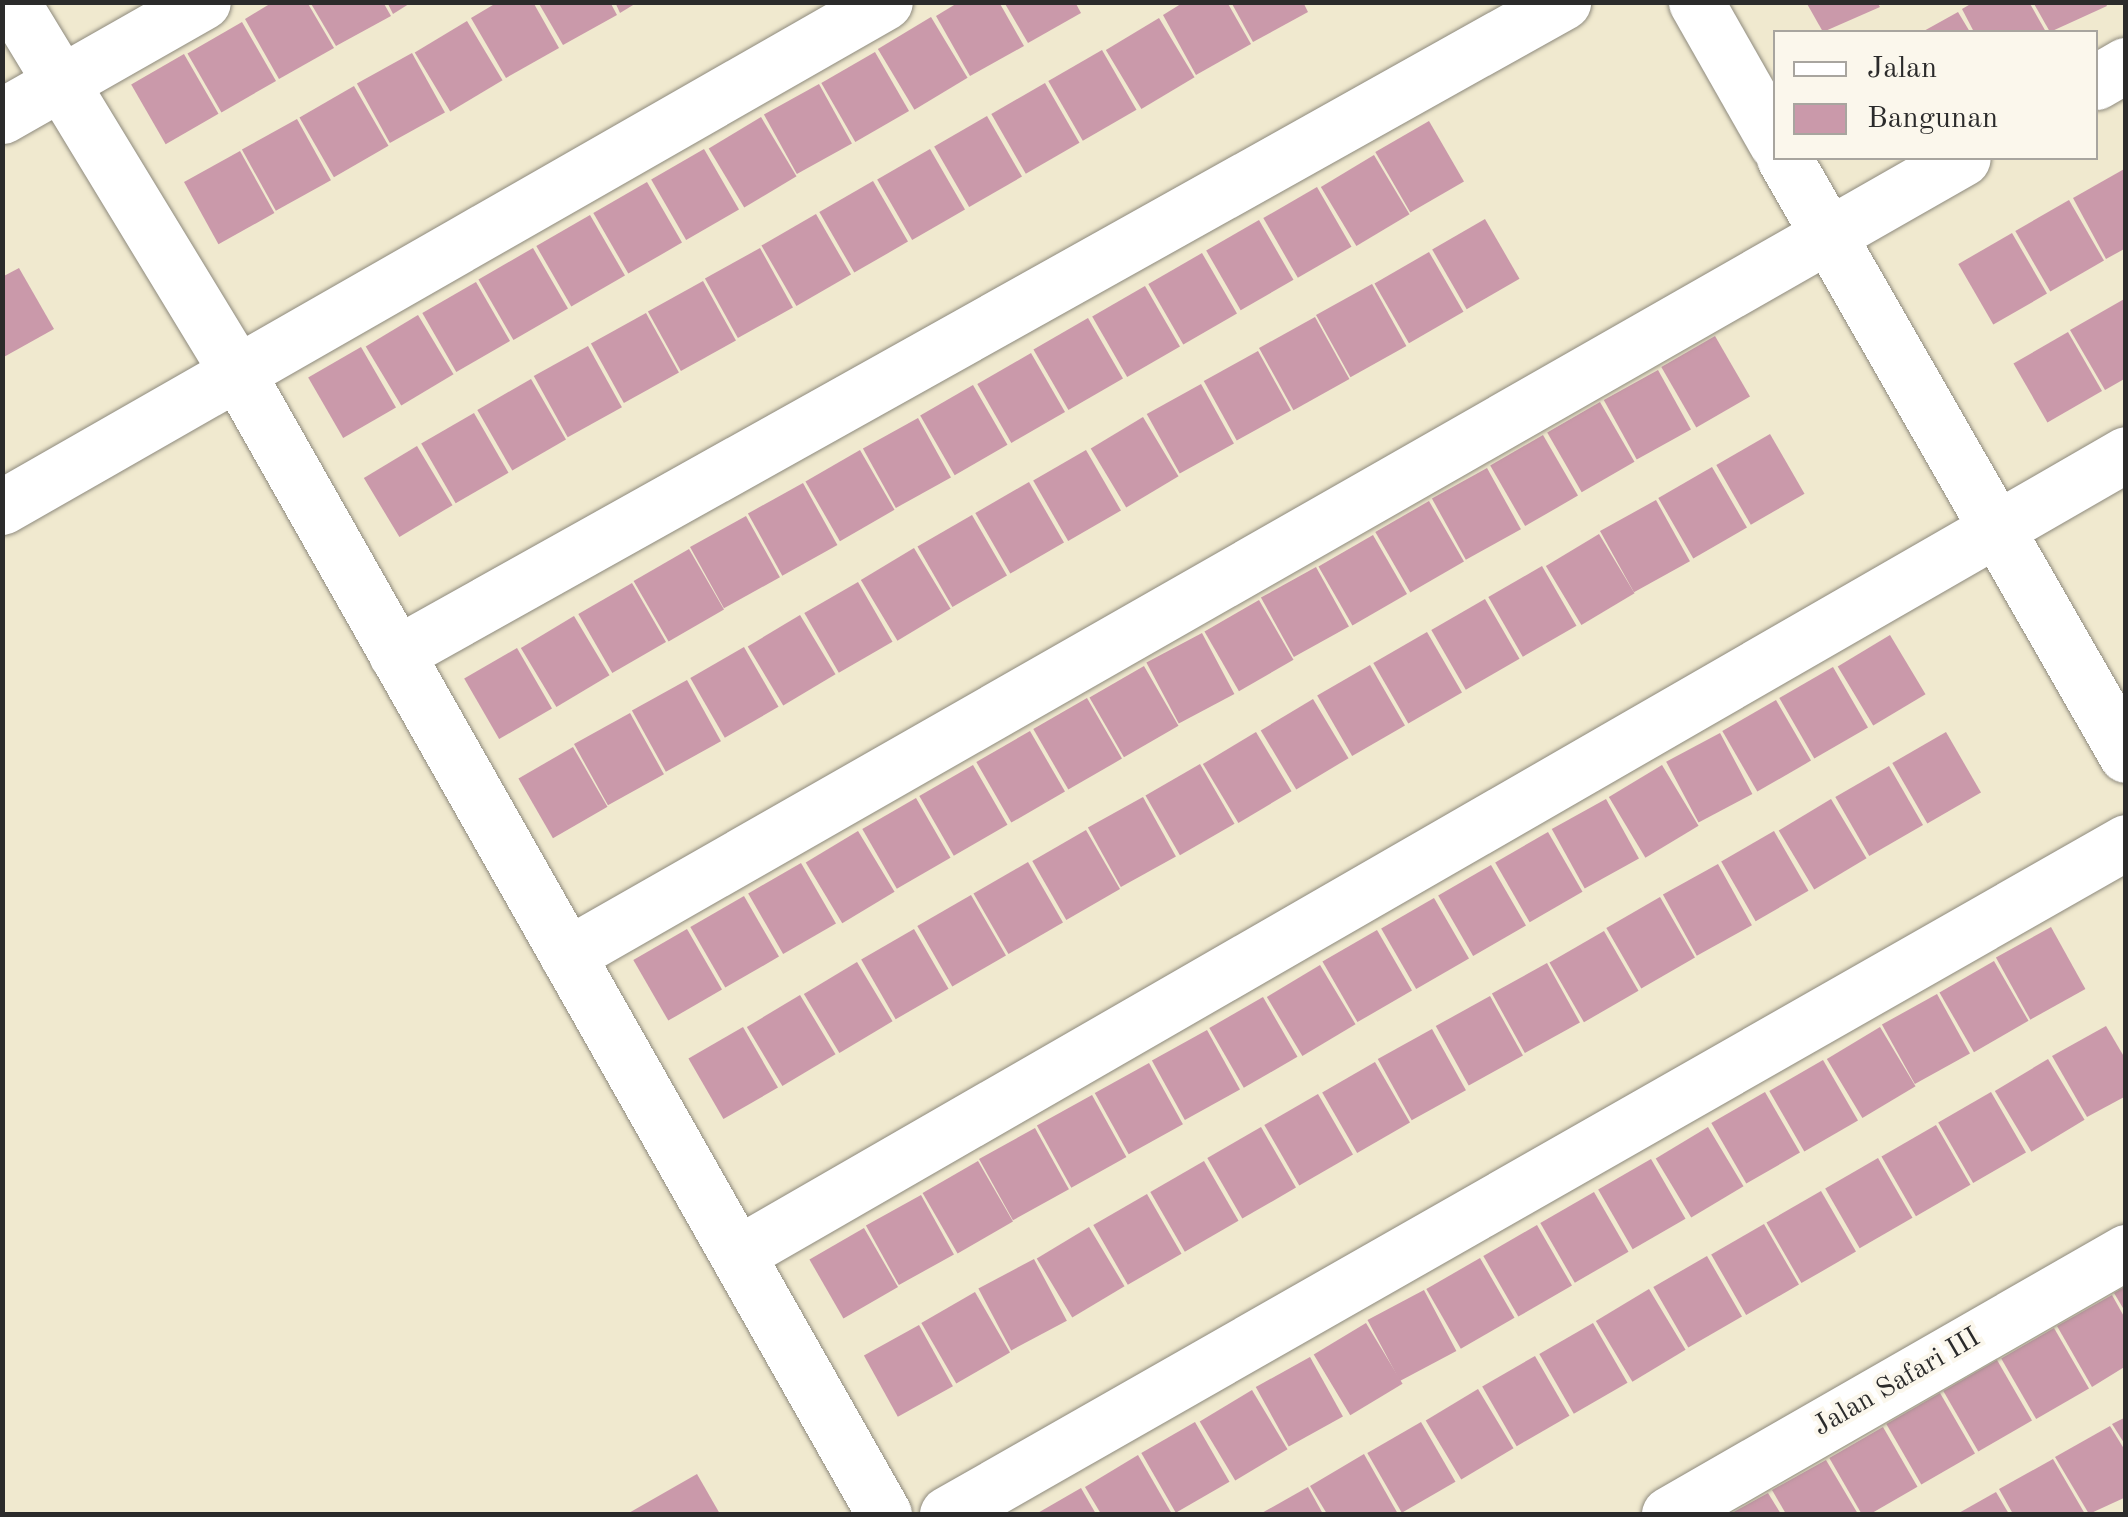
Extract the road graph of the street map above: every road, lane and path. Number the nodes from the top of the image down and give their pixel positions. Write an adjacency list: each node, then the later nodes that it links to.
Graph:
1 (12, 2): 8 (street)
2 (203, 2): 8 (street)
3 (885, 2): 14 (street)
4 (1562, 2): 18 (street)
5 (1696, 2): 10 (street)
6 (2126, 65): 7 (street)
7 (2098, 81)
8 (60, 84): 9 (street); 14 (street)
9 (2, 116)
10 (1773, 138)
11 (1785, 160): 13 (street)
12 (1959, 160): 13 (street)
13 (1828, 235): 17 (street); 21 (street)
14 (238, 374): 16 (street); 18 (street)
15 (2126, 454): 17 (street)
16 (2, 507)
17 (1998, 528): 19 (street); 23 (street)
18 (396, 654): 21 (street)
19 (2126, 755)
20 (2126, 842): 25 (street)
21 (566, 955): 23 (street)
22 (2126, 1252): 26 (street, Jalan Safari III)
23 (739, 1253): 24 (street)
24 (884, 1514)
25 (947, 1514)
26 (1670, 1514)

